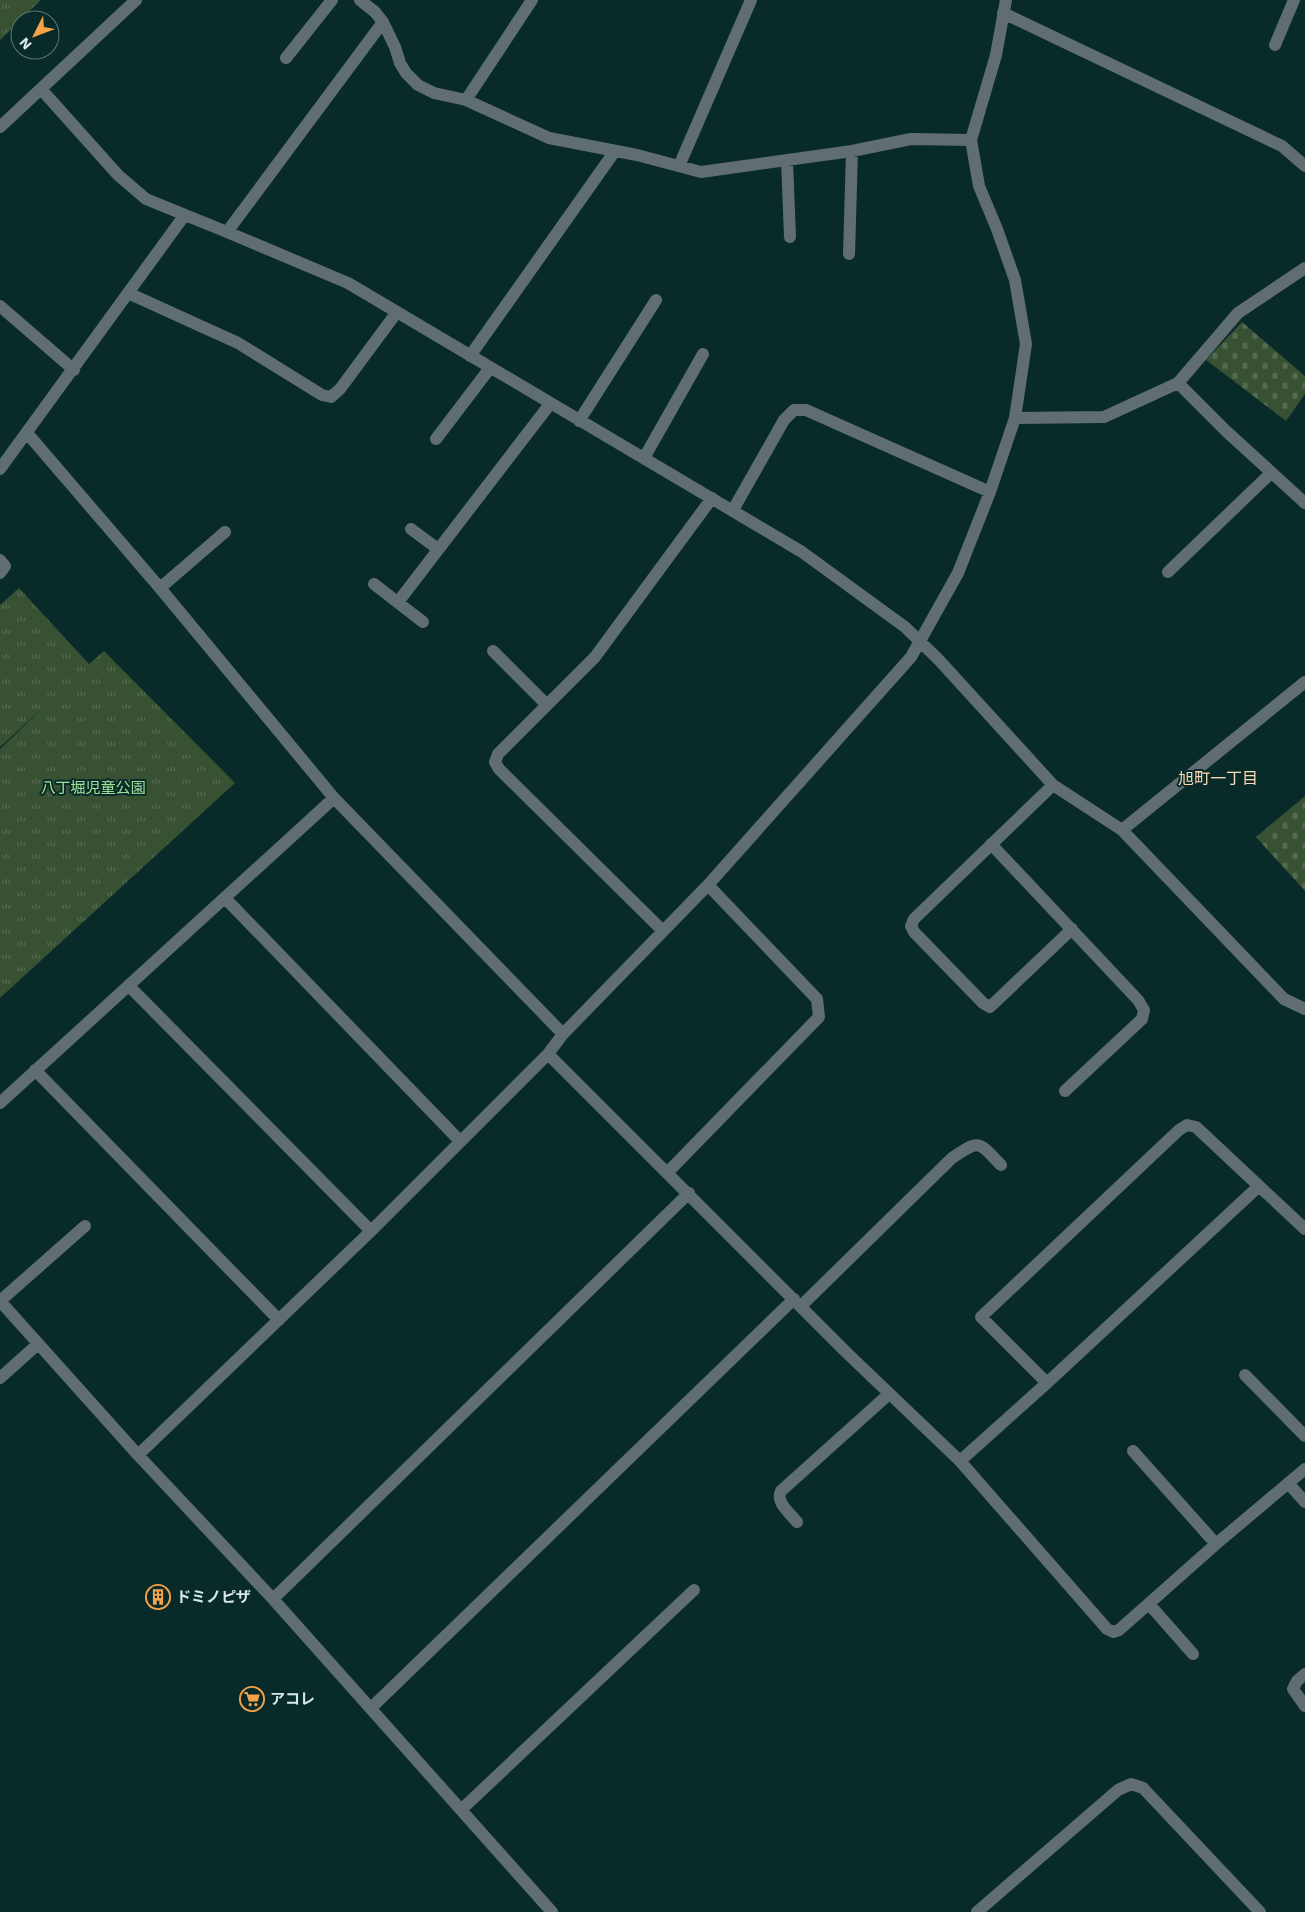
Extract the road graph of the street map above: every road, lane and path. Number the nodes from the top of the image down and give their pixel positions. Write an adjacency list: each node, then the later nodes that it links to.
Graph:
1 (136, 0): 11 (street)
2 (332, 0): 10 (street)
3 (360, 0): 8 (street)
4 (532, 0): 12 (street)
5 (751, 0): 18 (street)
6 (1294, 0): 9 (street)
7 (1005, 6): 14 (street); 19 (street)
8 (383, 22): 12 (street); 21 (street)
9 (1275, 45)
10 (286, 58)
11 (41, 89): 13 (street); 20 (street)
12 (466, 100): 15 (street)
13 (0, 127)
14 (971, 140): 16 (street); 35 (street)
15 (615, 151): 18 (street); 30 (street)
16 (852, 151): 17 (street); 23 (street)
17 (787, 160): 18 (street); 22 (street)
18 (679, 166)
19 (1305, 166)
20 (184, 216): 21 (street); 25 (street)
21 (227, 232): 28 (street)
22 (790, 237)
23 (849, 254)
24 (1305, 268): 33 (street)
25 (128, 293): 28 (street); 32 (street)
26 (656, 300): 36 (street)
27 (0, 306): 32 (street)
28 (397, 312): 30 (street)
29 (703, 354): 39 (street)
30 (470, 356): 31 (street)
31 (490, 368): 34 (street); 38 (street)
32 (74, 370): 37 (street)
33 (1178, 383): 35 (street); 41 (street)
34 (550, 404): 36 (street); 48 (street)
35 (1015, 418): 42 (street)
36 (579, 421): 39 (street)
37 (27, 433): 40 (street); 53 (street)
38 (436, 439)
39 (644, 458): 43 (street)
40 (0, 469)
41 (1271, 473): 44 (street); 50 (street)
42 (990, 492): 45 (street); 56 (street)
43 (712, 498): 45 (street); 59 (street)
44 (1305, 503)
45 (733, 510): 56 (street)
46 (412, 529): 48 (street)
47 (225, 532): 53 (street)
48 (438, 549): 54 (street)
49 (0, 560): 51 (street)
50 (1168, 572)
51 (0, 573)
52 (374, 584): 54 (street)
53 (160, 588): 61 (street)
54 (398, 602): 55 (street)
55 (422, 622)
56 (921, 640): 60 (street); 64 (street)
57 (493, 651): 59 (street)
58 (1305, 682): 62 (street)
59 (547, 705): 67 (street)
60 (1053, 784): 62 (street); 63 (street)
61 (334, 798): 65 (street); 70 (street)
62 (1122, 830): 69 (street)
63 (991, 844): 66 (street); 66 (street)
64 (708, 885): 67 (street); 77 (street)
65 (225, 898): 68 (street); 75 (street)
66 (1072, 929): 73 (street)
67 (663, 931): 70 (street)
68 (129, 986): 72 (street); 82 (street)
69 (1305, 1009)
70 (563, 1034): 71 (street)
71 (548, 1054): 75 (street); 77 (street)
72 (35, 1070): 74 (street); 85 (street)
73 (1065, 1091)
74 (0, 1103)
75 (460, 1141): 82 (street)
76 (1001, 1165): 84 (street)
77 (668, 1172): 79 (street)
78 (1258, 1186): 81 (street); 89 (street); 89 (street)
79 (689, 1194): 84 (street); 101 (street)
80 (85, 1226): 83 (street)
81 (1305, 1229)
82 (371, 1231): 85 (street)
83 (0, 1301): 86 (street)
84 (797, 1303): 90 (street); 106 (street)
85 (279, 1320): 93 (street)
86 (38, 1344): 88 (street); 93 (street)
87 (1244, 1375): 91 (street)
88 (0, 1378)
89 (1047, 1383): 94 (street)
90 (889, 1394): 94 (street); 98 (street)
91 (1305, 1436)
92 (1133, 1451): 99 (street)
93 (138, 1455): 101 (street)
94 (960, 1461): 102 (street)
95 (1305, 1469): 96 (street)
96 (1288, 1483): 97 (street); 99 (street)
97 (1305, 1502)
98 (797, 1522)
99 (1216, 1544): 102 (street)
100 (694, 1590): 107 (street)
101 (273, 1599): 106 (street)
102 (1149, 1604): 103 (street)
103 (1193, 1654)
104 (1305, 1674): 105 (street)
105 (1305, 1706)
106 (371, 1708): 107 (street)
107 (461, 1810): 108 (street)
108 (552, 1912)
109 (977, 1912): 110 (street)
110 (1260, 1912)

